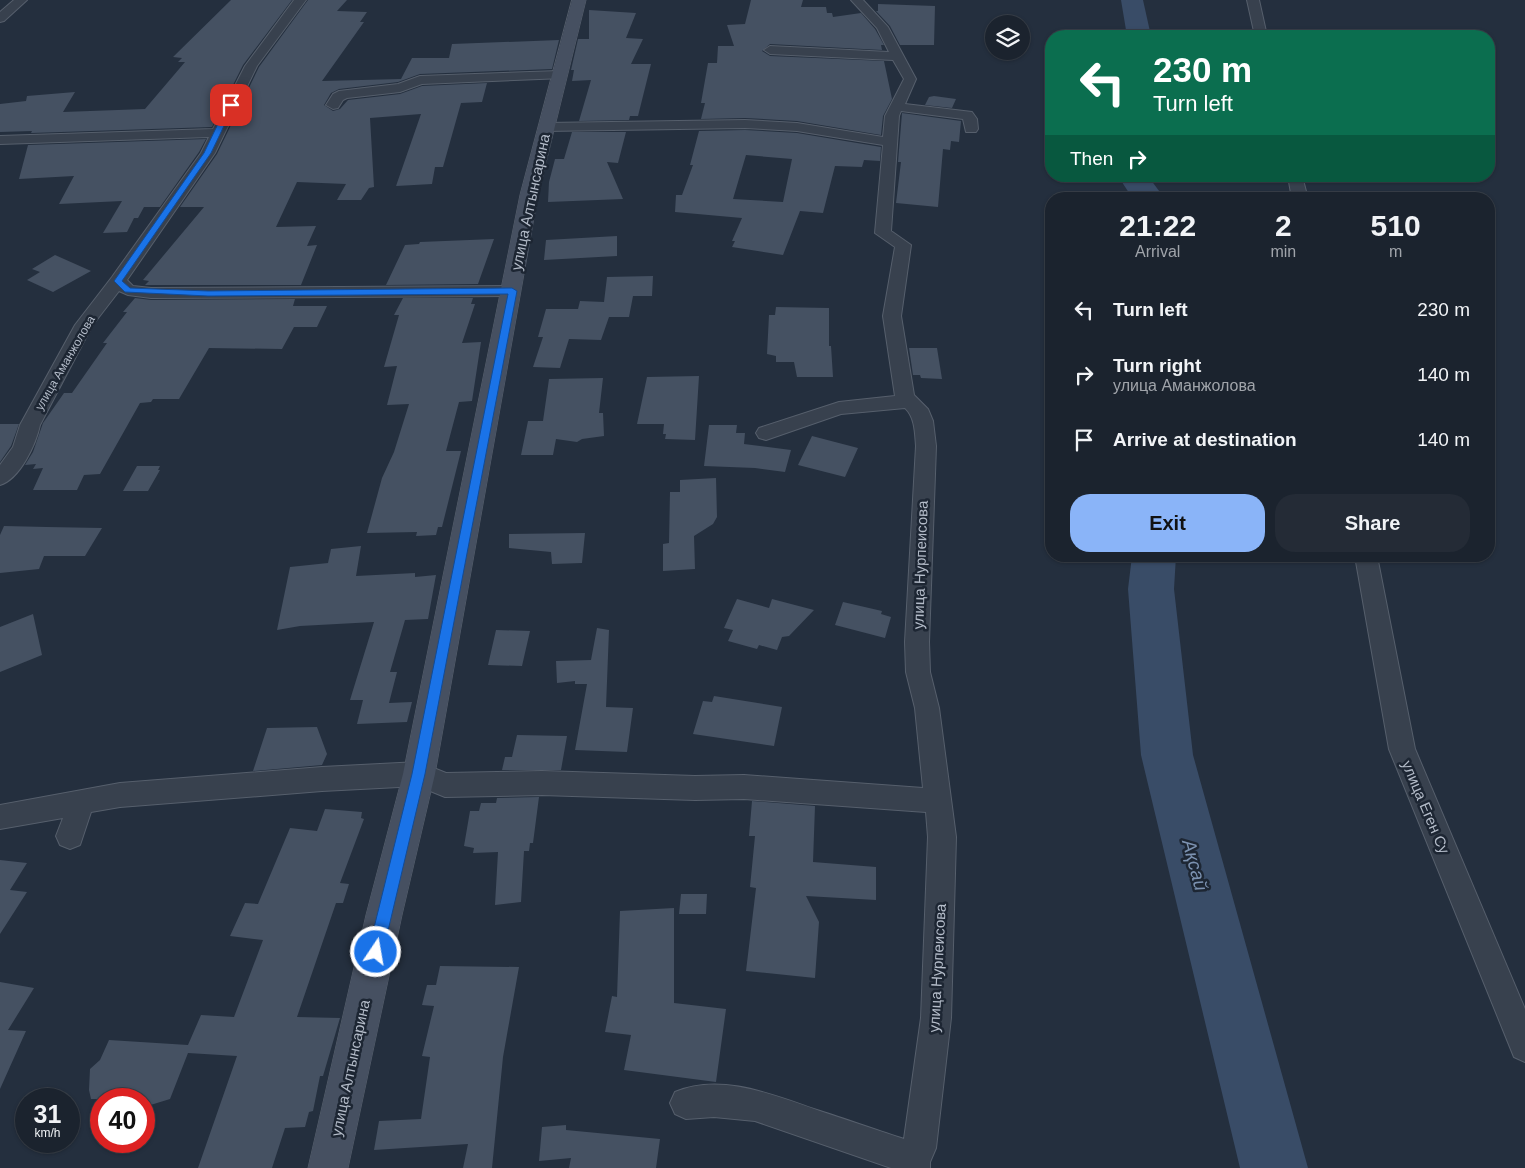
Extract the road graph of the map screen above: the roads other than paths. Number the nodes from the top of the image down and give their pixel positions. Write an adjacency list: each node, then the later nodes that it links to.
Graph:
1 (21, 0): 6 (street)
2 (300, 0): 15 (street, улица Аманжолова)
3 (579, 0): 10 (street, улица Алтынсарина)
4 (857, 0): 9 (street, улица Нурпеисова)
5 (1253, 0): 7 (street)
6 (0, 18)
7 (1260, 30)
8 (770, 50): 9 (street)
9 (897, 56): 12 (street, улица Нурпеисова)
10 (559, 75): 11 (street); 13 (street, улица Алтынсарина)
11 (333, 105)
12 (898, 107): 14 (street); 17 (street, улица Нурпеисова)
13 (546, 127): 17 (street); 19 (street, улица Алтынсарина)
14 (971, 129)
15 (218, 133): 16 (street); 18 (street, улица Аманжолова)
16 (0, 140)
17 (890, 142): 20 (street, улица Нурпеисова)
18 (118, 281): 19 (street); 22 (street, улица Аманжолова)
19 (512, 291): 24 (street, улица Алтынсарина)
20 (909, 401): 21 (street); 25 (street, улица Нурпеисова)
21 (766, 434)
22 (0, 478)
23 (1367, 562): 29 (street, улица Еген Су)
24 (419, 774): 25 (street); 26 (street); 32 (street, улица Алтынсарина)
25 (938, 800): 31 (street, улица Нурпеисова)
26 (81, 803): 27 (street); 28 (street)
27 (3, 820)
28 (70, 836)
29 (1525, 1046)
30 (686, 1103): 31 (street)
31 (913, 1164)
32 (328, 1168)

